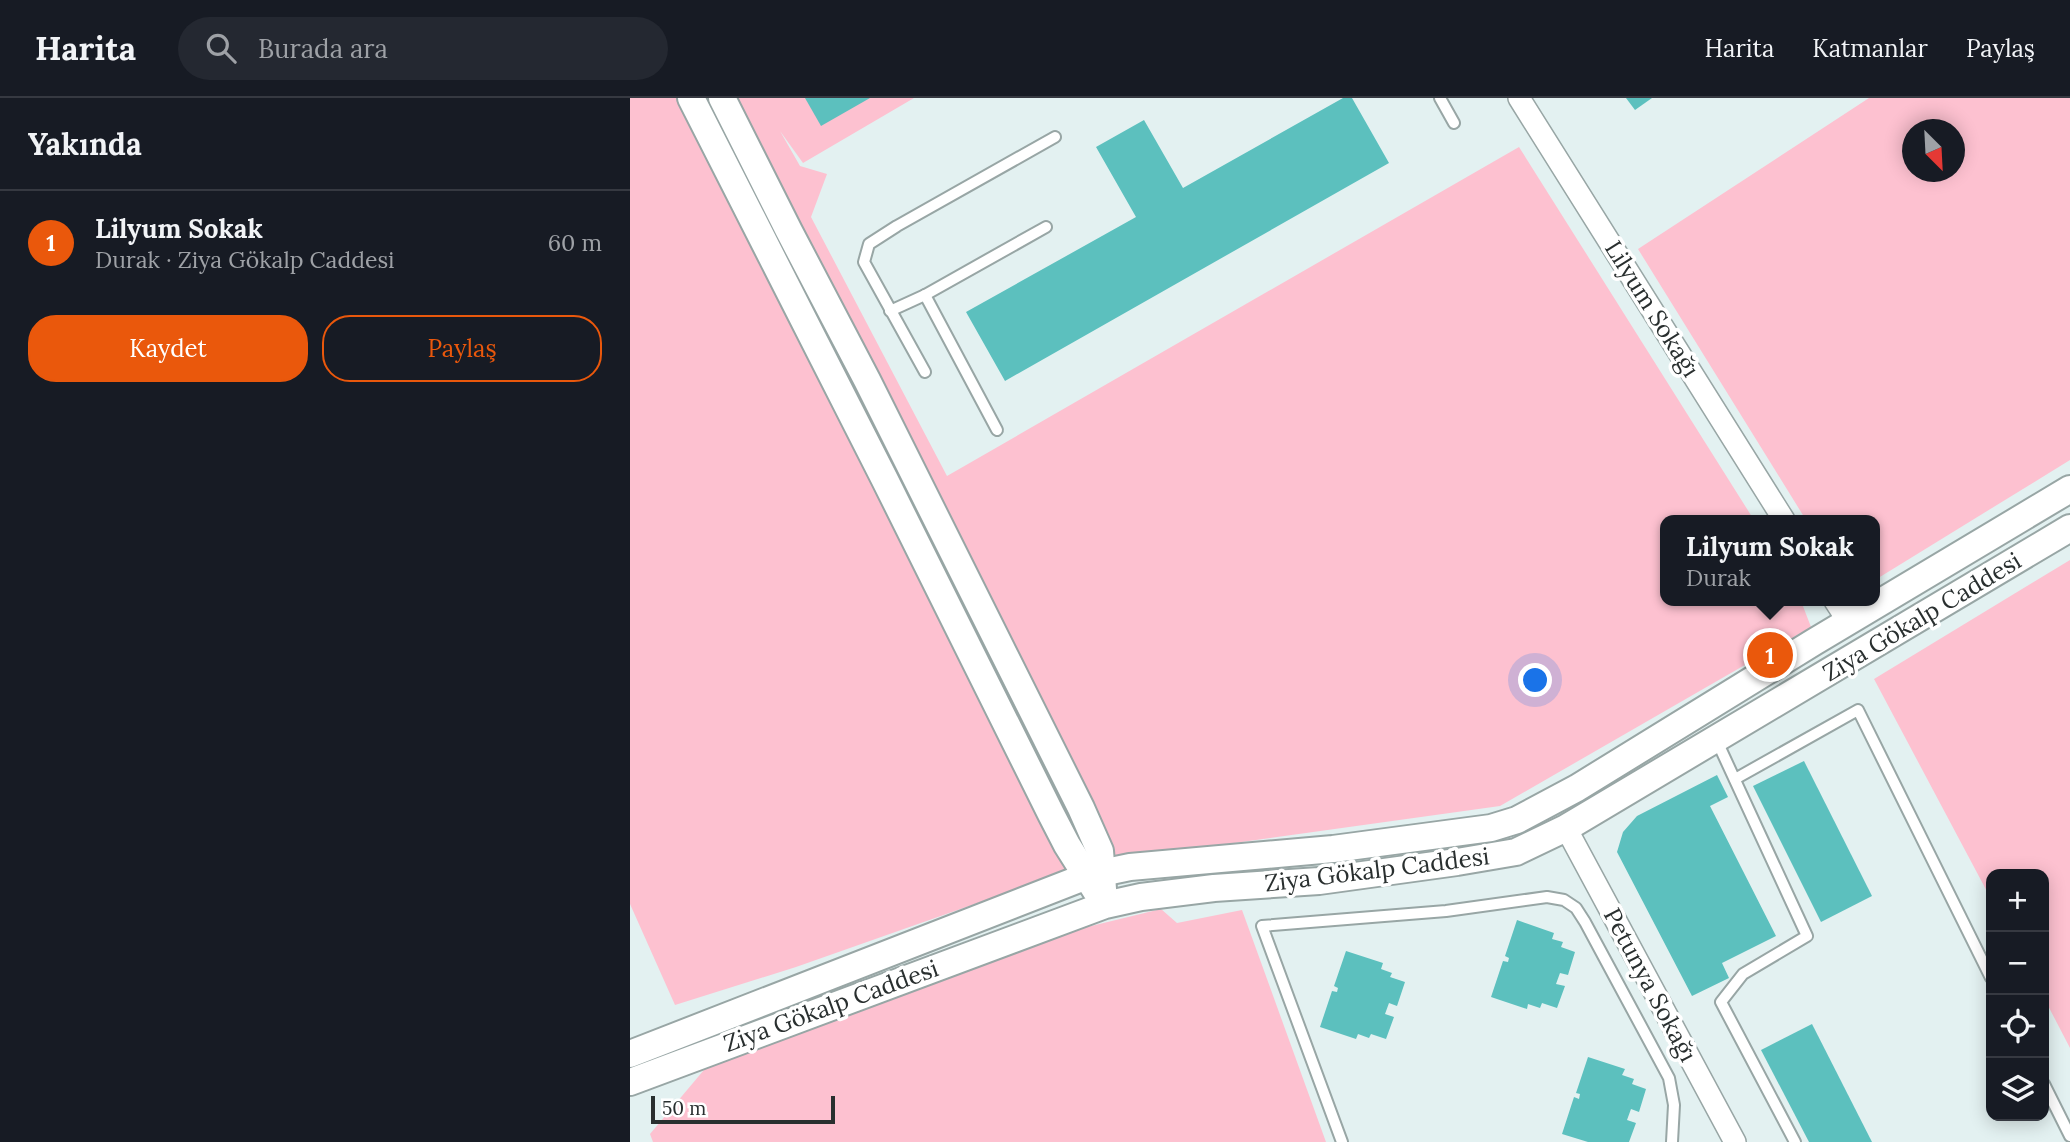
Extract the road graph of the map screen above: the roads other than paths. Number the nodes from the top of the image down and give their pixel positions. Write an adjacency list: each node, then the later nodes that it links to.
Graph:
1 (691, 98): 22 (street)
2 (722, 98): 22 (street)
3 (1440, 98): 5 (lane)
4 (1519, 98): 13 (street, Lilyum Sokağı)
5 (1454, 122)
6 (1055, 137): 9 (lane)
7 (1046, 227): 8 (lane)
8 (925, 295): 9 (lane); 11 (lane)
9 (890, 311): 10 (lane)
10 (925, 372)
11 (997, 430)
12 (2070, 489): 15 (street)
13 (1781, 515)
14 (2070, 528): 17 (street, Ziya Gökalp Caddesi)
15 (1880, 590)
16 (1841, 611): 17 (street); 20 (street)
17 (1866, 650): 18 (street, Ziya Gökalp Caddesi)
18 (1716, 739): 19 (lane); 21 (street, Ziya Gökalp Caddesi)
19 (1734, 779): 24 (lane); 32 (lane)
20 (1552, 801): 21 (street); 22 (street)
21 (1566, 828): 23 (street, Ziya Gökalp Caddesi); 29 (street, Petunya Sokağı)
22 (1094, 874): 23 (street); 25 (street)
23 (1105, 905): 25 (street, Ziya Gökalp Caddesi)
24 (1986, 968)
25 (649, 1056): 26 (street, Ziya Gökalp Caddesi)
26 (630, 1082)
27 (2049, 1094): 28 (lane)
28 (2070, 1136)
29 (1733, 1141)
30 (1342, 1142): 31 (lane)
31 (1672, 1142)
32 (1795, 1142)

